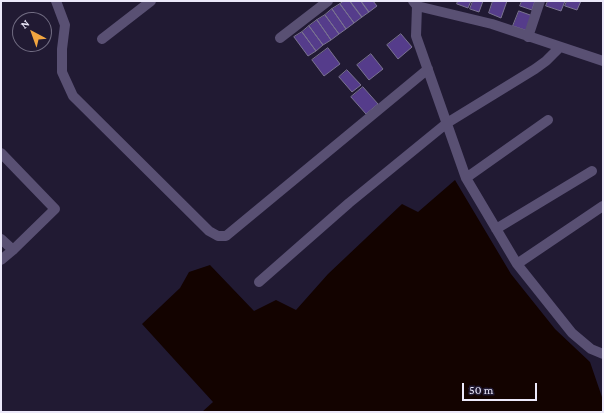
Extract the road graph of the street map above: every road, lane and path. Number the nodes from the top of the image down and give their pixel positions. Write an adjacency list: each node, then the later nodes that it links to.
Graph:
1 (56, 1): 11 (street)
2 (151, 1): 7 (street)
3 (328, 1): 8 (street)
4 (540, 1): 6 (street)
5 (415, 3): 6 (street); 11 (street)
6 (528, 36): 9 (street)
7 (102, 38)
8 (280, 38)
9 (560, 47): 10 (street); 13 (street)
10 (603, 61)
11 (428, 69): 13 (street)
12 (548, 120): 16 (street)
13 (447, 123): 16 (street); 23 (street)
14 (1, 153): 20 (street)
15 (592, 171): 18 (street)
16 (466, 178): 18 (street)
17 (603, 206): 22 (street)
18 (496, 229): 22 (street)
19 (1, 239): 20 (street)
20 (13, 250): 21 (street)
21 (1, 260)
22 (517, 264): 24 (street)
23 (259, 282)
24 (603, 354)

